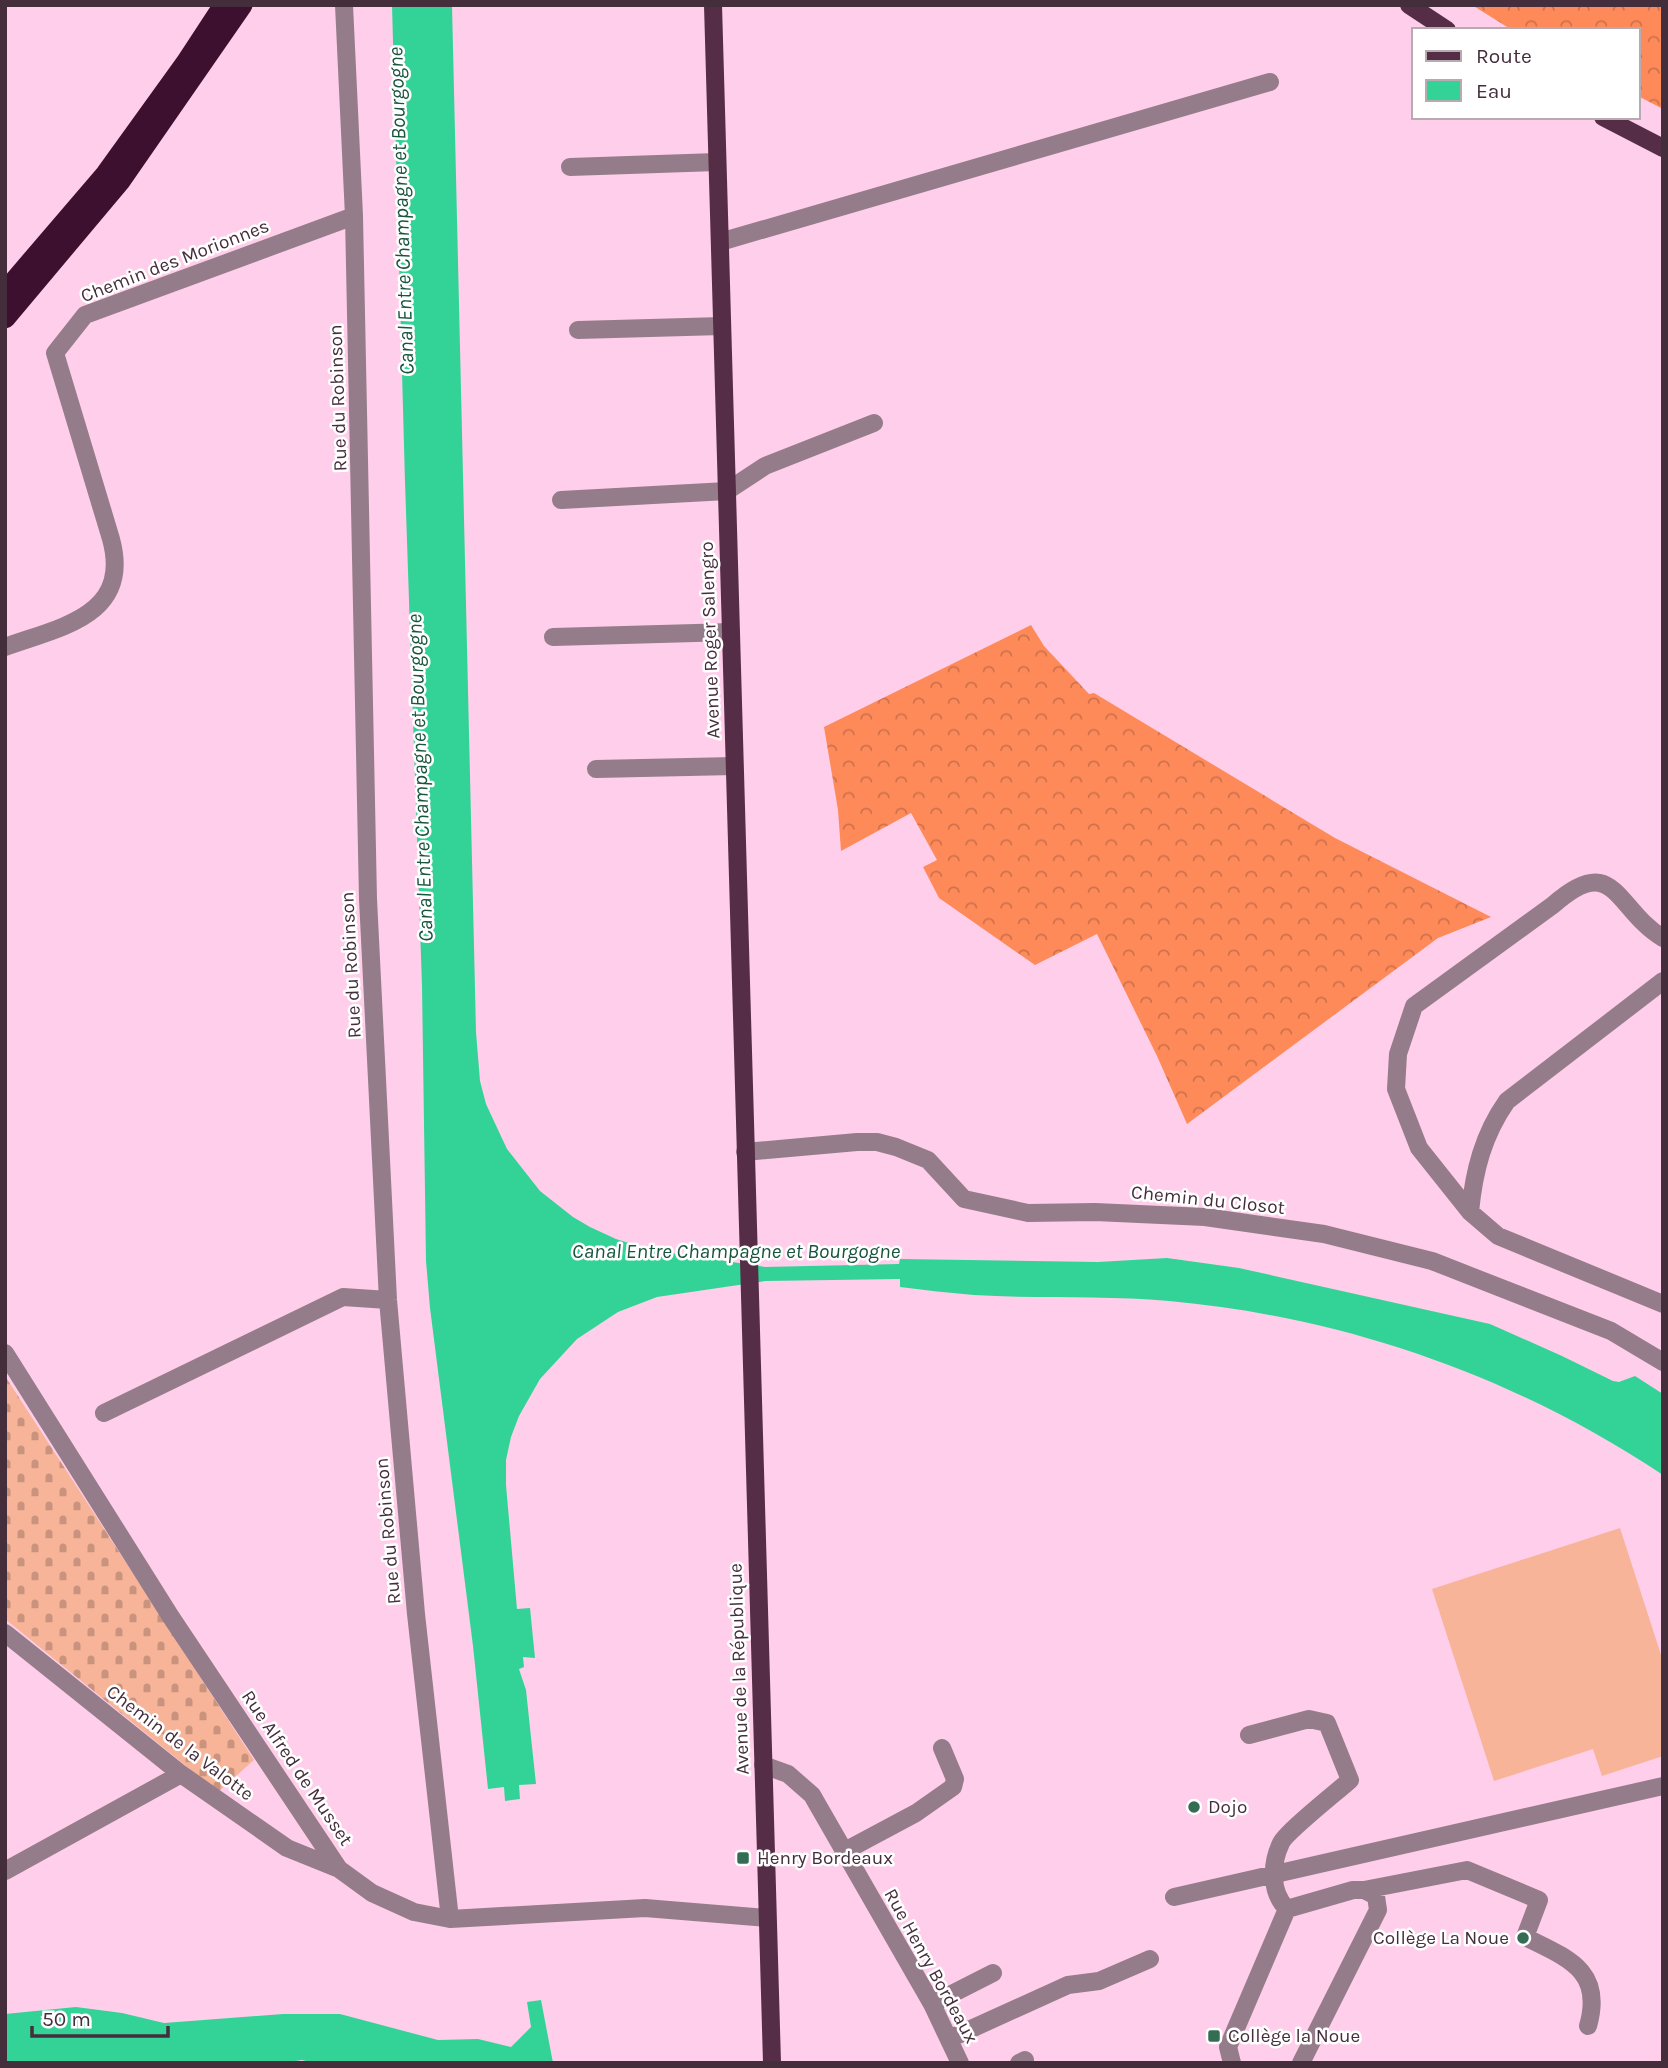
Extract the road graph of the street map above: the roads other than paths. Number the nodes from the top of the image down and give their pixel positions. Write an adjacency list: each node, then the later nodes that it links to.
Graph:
1 (224, 5): 14 (highway)
2 (242, 5): 15 (highway)
3 (344, 5): 12 (street, Rue du Robinson)
4 (713, 5): 10 (main road, Avenue Roger Salengro)
5 (1409, 5): 6 (main road)
6 (1444, 28)
7 (1270, 82): 13 (street)
8 (1607, 119): 9 (main road)
9 (1663, 148)
10 (718, 162): 11 (street); 13 (main road, Avenue Roger Salengro)
11 (570, 167)
12 (354, 216): 23 (street, Chemin des Morionnes); 31 (street, Rue du Robinson)
13 (720, 242): 16 (main road, Avenue Roger Salengro)
14 (5, 292)
15 (5, 318)
16 (722, 326): 17 (street); 19 (main road, Avenue Roger Salengro)
17 (578, 330)
18 (874, 423): 19 (street)
19 (727, 491): 20 (street); 21 (main road, Avenue Roger Salengro)
20 (561, 500)
21 (731, 632): 22 (street); 24 (main road, Avenue Roger Salengro)
22 (553, 637)
23 (5, 647)
24 (734, 766): 25 (street); 28 (main road, Avenue Roger Salengro)
25 (596, 769)
26 (1663, 939): 29 (street)
27 (1663, 981): 29 (street)
28 (745, 1152): 30 (main road, Avenue Roger Salengro); 34 (street, Chemin du Closot)
29 (1470, 1212): 32 (street)
30 (749, 1274): 39 (main road, Avenue de la République)
31 (388, 1300): 35 (street); 50 (street, Rue du Robinson)
32 (1663, 1304)
33 (5, 1353): 43 (street, Rue Alfred de Musset)
34 (1663, 1362)
35 (104, 1413)
36 (5, 1633): 40 (street, Chemin de la Valotte)
37 (1250, 1735): 45 (street)
38 (942, 1748): 42 (street)
39 (763, 1765): 42 (street, Rue Henry Bordeaux); 49 (main road, Avenue de la République)
40 (181, 1774): 43 (street, Chemin de la Valotte); 44 (street)
41 (1663, 1786): 45 (street)
42 (843, 1852): 53 (street, Rue Henry Bordeaux)
43 (339, 1869): 50 (street, Rue Alfred de Musset)
44 (5, 1871)
45 (1273, 1873): 47 (street); 48 (street)
46 (1364, 1890): 48 (street); 54 (street); 59 (street)
47 (1174, 1897)
48 (1287, 1909): 58 (street)
49 (767, 1918): 50 (street, Rue Alfred de Musset); 56 (main road, Avenue de la République)
50 (450, 1919)
51 (1150, 1959): 55 (street)
52 (993, 1973): 53 (street)
53 (932, 2004): 55 (street, Rue Henry Bordeaux)
54 (1588, 2026)
55 (949, 2039): 57 (street, Rue Henry Bordeaux)
56 (772, 2063)
57 (960, 2063)
58 (1232, 2063)
59 (1301, 2063)

